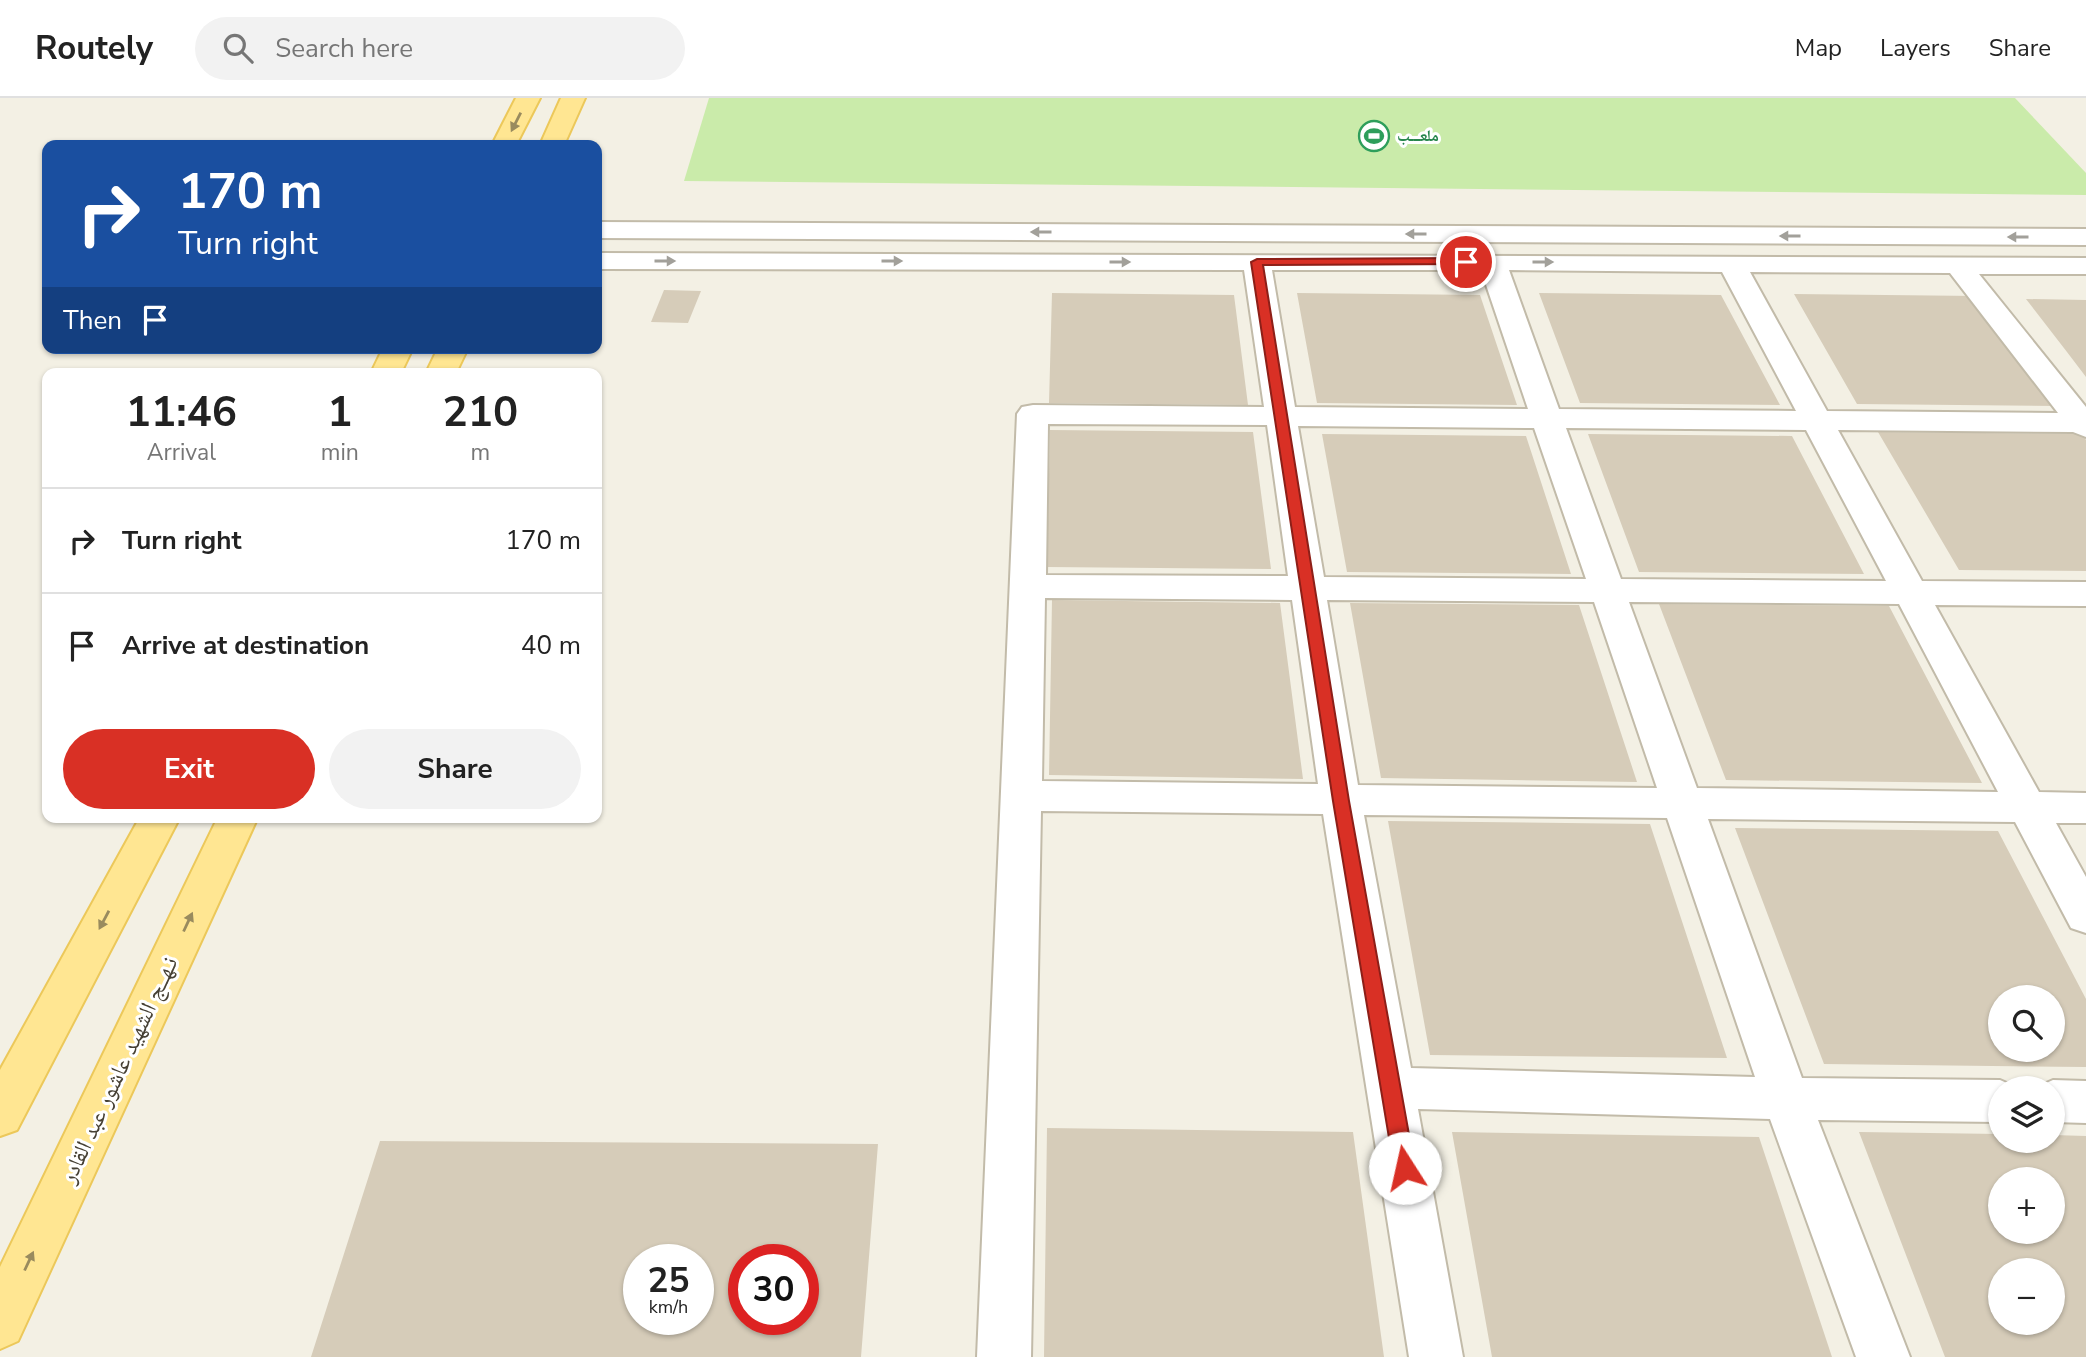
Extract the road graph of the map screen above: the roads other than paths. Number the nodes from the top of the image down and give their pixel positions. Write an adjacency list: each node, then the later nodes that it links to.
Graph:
1 (528, 98): 3 (main road, one-way to 3)
2 (573, 98): 4 (main road)
3 (507, 140)
4 (554, 140)
5 (602, 230): 6 (street, one-way to 5)
6 (2086, 237)
7 (602, 261): 8 (street, one-way to 8)
8 (1257, 262): 9 (street); 13 (street)
9 (1492, 262): 10 (street, one-way to 10); 14 (street)
10 (1731, 263): 11 (street); 15 (street)
11 (1958, 265): 12 (street); 16 (street)
12 (2086, 266)
13 (1282, 415): 14 (street); 17 (street); 18 (street)
14 (1546, 420): 15 (street); 19 (street)
15 (1817, 421): 16 (street); 20 (street)
16 (2085, 424)
17 (1026, 586): 18 (street); 22 (street)
18 (1307, 588): 19 (street); 23 (street)
19 (1607, 593): 20 (street); 24 (street)
20 (1913, 594): 21 (street); 25 (street)
21 (2086, 594)
22 (1023, 796): 23 (street); 37 (street)
23 (1341, 801): 24 (street); 30 (street)
24 (1680, 802): 25 (street); 31 (street)
25 (2027, 808): 26 (street); 29 (street)
26 (2086, 808)
27 (157, 823): 35 (main road, one-way to 35)
28 (235, 823): 36 (main road, نـهــج الشهيد عاشور عبد القادر, one-way to 28)
29 (2086, 916)
30 (1391, 1088): 31 (street); 38 (street)
31 (1786, 1099): 32 (street); 39 (street)
32 (1988, 1101)
33 (2065, 1101): 34 (street)
34 (2086, 1102)
35 (0, 1115)
36 (0, 1323)
37 (1004, 1357)
38 (1436, 1357)
39 (1883, 1357)

